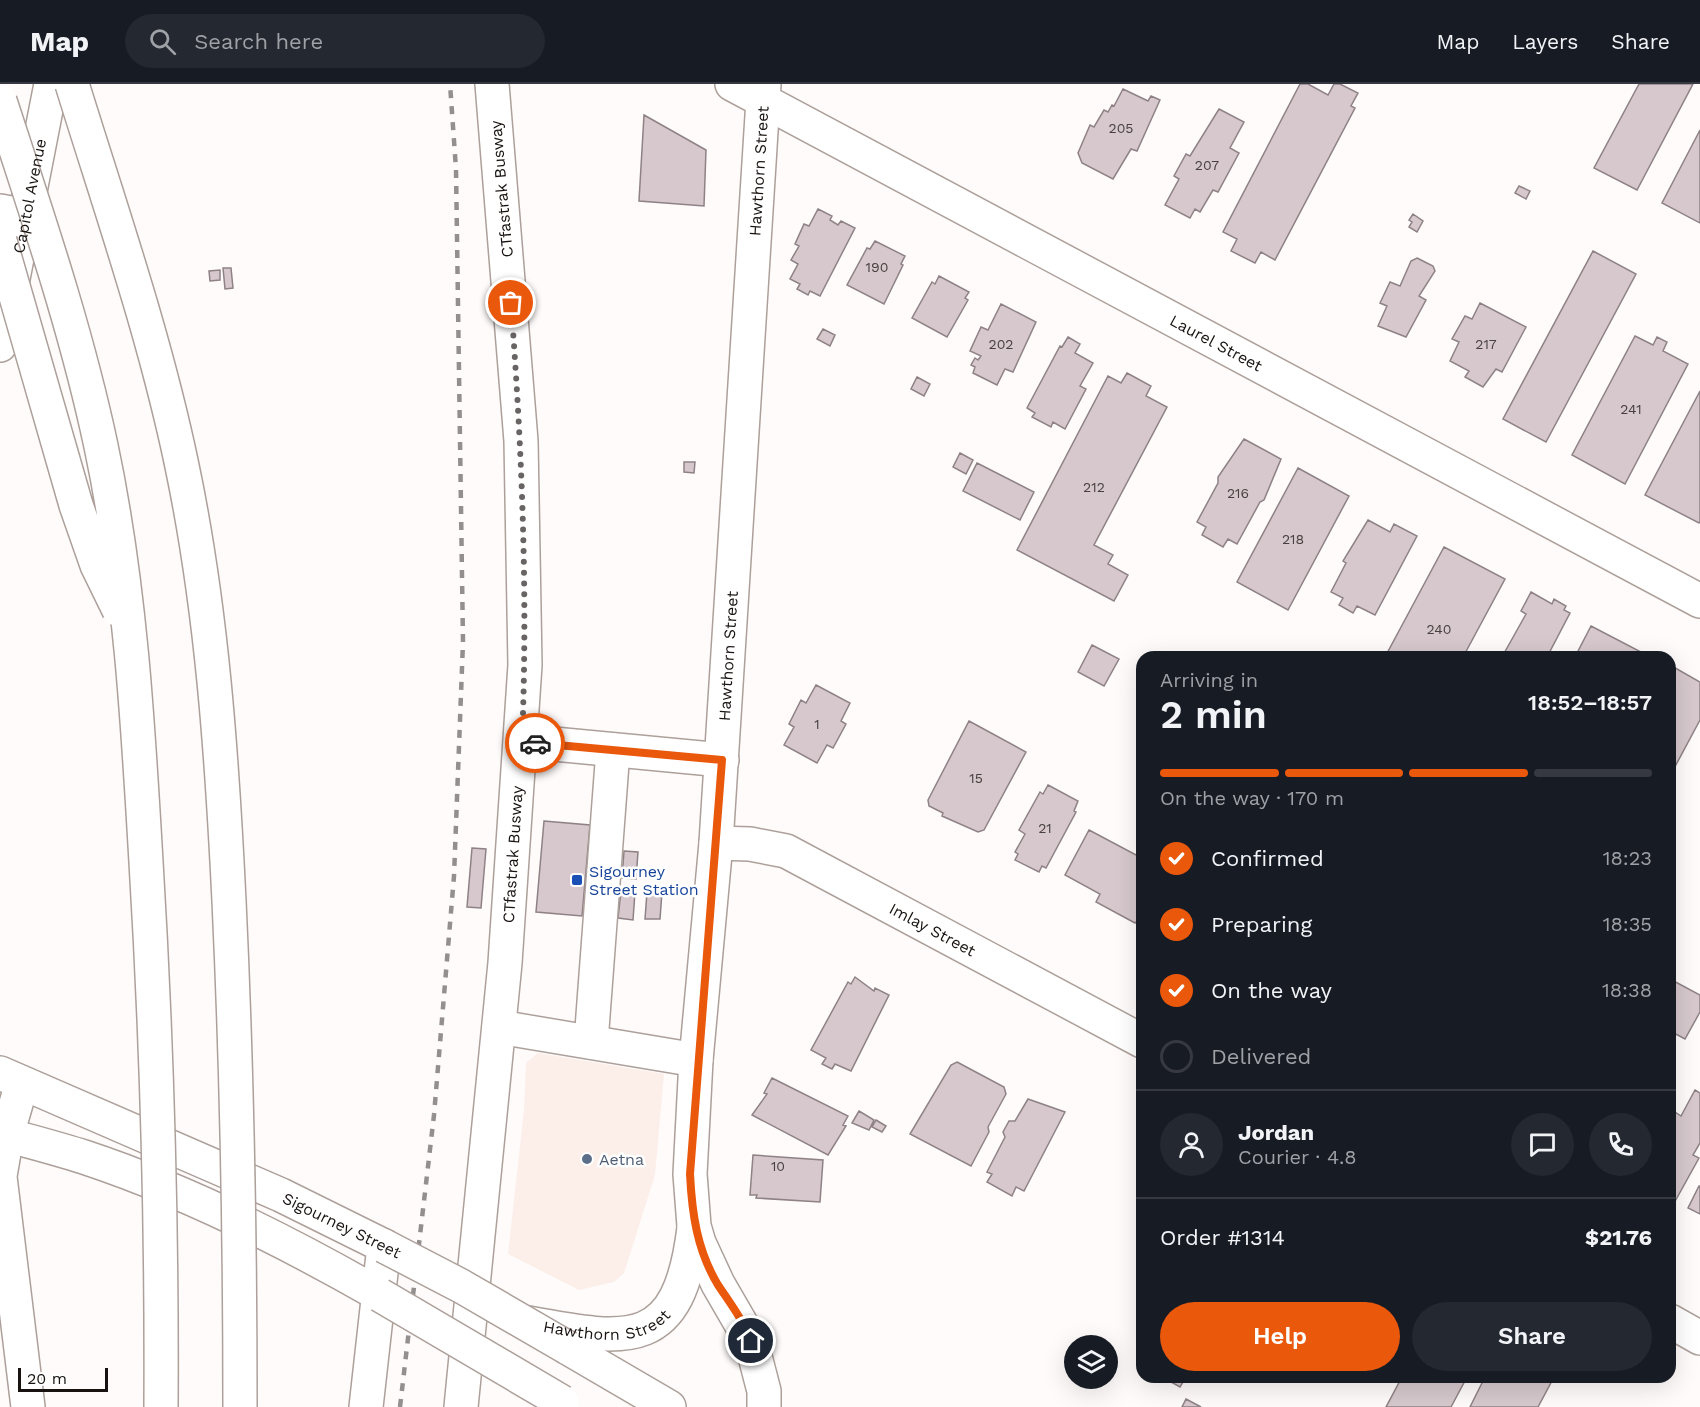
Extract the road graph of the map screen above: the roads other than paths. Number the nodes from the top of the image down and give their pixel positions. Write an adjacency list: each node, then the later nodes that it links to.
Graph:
1 (51, 84): 7 (main road, Capitol Avenue)
2 (72, 84): 32 (main road, bridge)
3 (492, 84): 12 (main road, CTfastrak Busway)
4 (732, 84): 5 (main road, Laurel Street)
5 (764, 92): 10 (main road, Laurel Street); 14 (main road, Hawthorn Street)
6 (0, 101): 11 (main road, bridge)
7 (13, 214): 9 (main road, Capitol Avenue)
8 (0, 241): 11 (main road, bridge)
9 (0, 345)
10 (1700, 601)
11 (131, 633): 31 (main road, bridge)
12 (522, 741): 13 (main road); 16 (main road, CTfastrak Busway)
13 (613, 750): 14 (main road); 18 (main road)
14 (722, 760): 15 (main road, Hawthorn Street)
15 (716, 843): 17 (main road, Imlay Street); 19 (main road, Hawthorn Street)
16 (499, 1027): 18 (main road); 34 (main road, CTfastrak Busway)
17 (1136, 1038)
18 (591, 1042): 19 (main road)
19 (696, 1060): 23 (main road, Hawthorn Street)
20 (11, 1078): 21 (main road); 24 (main road, Sigourney Street, bridge)
21 (4, 1134): 22 (main road); 25 (main road, bridge)
22 (0, 1177): 30 (main road)
23 (694, 1226): 28 (main road, Hawthorn Street); 36 (main road, Hawthorn Street)
24 (384, 1246): 25 (main road); 28 (main road, Sigourney Street, bridge)
25 (380, 1295): 29 (main road, bridge); 33 (main road)
26 (1676, 1324): 27 (main road)
27 (1700, 1338)
28 (568, 1340): 35 (main road, Sigourney Street)
29 (566, 1405)
30 (28, 1407)
31 (161, 1407)
32 (240, 1407)
33 (366, 1407)
34 (461, 1407)
35 (669, 1407)
36 (764, 1407)

